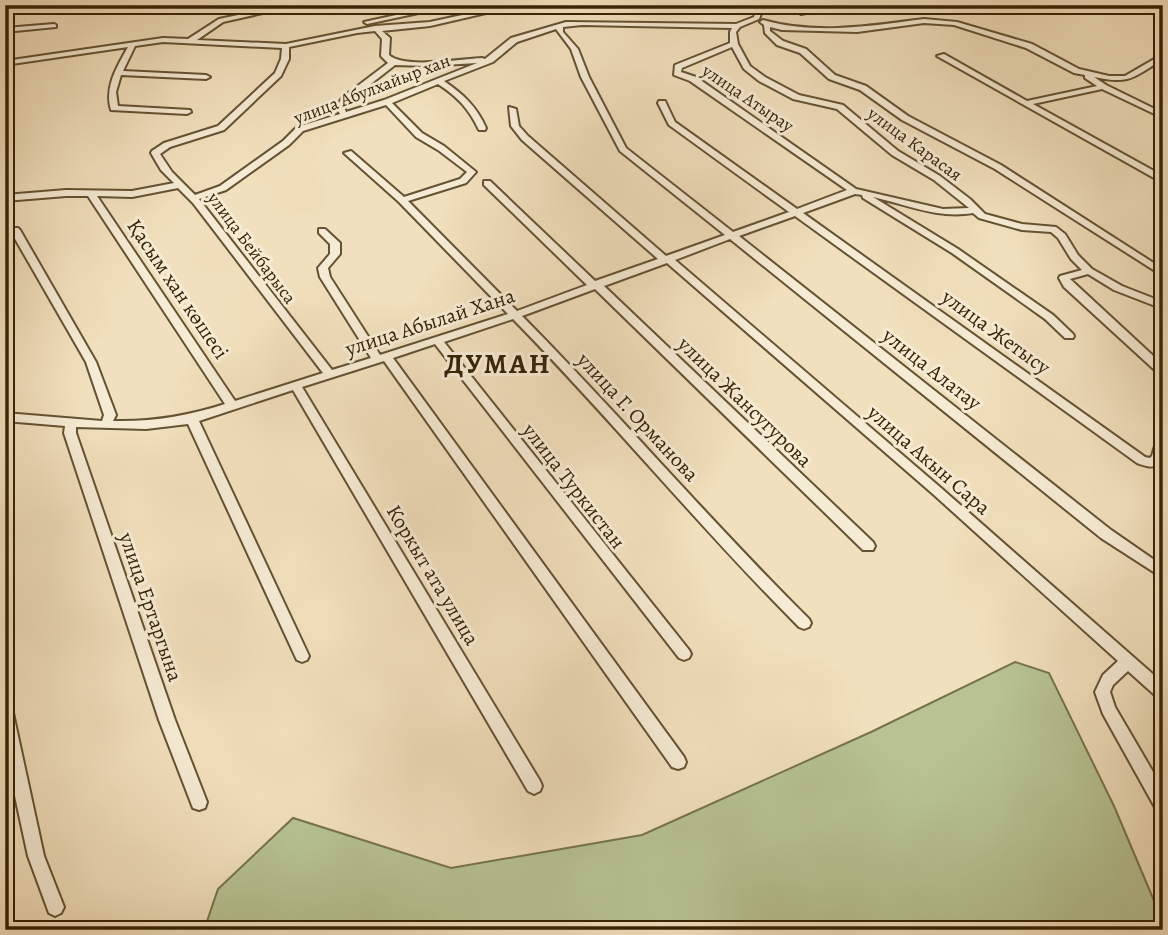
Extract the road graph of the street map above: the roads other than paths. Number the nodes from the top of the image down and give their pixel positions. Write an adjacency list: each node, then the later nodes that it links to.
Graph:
1 (296, 5): 15 (street)
2 (453, 5): 14 (street)
3 (518, 5): 12 (street)
4 (761, 5): 7 (street)
5 (794, 5): 6 (street)
6 (847, 5)
7 (757, 18): 8 (street); 11 (street)
8 (767, 25): 26 (street); 55 (street)
9 (54, 26): 13 (street)
10 (559, 26): 11 (street, улица Абулхайыр хан); 21 (street, улица Абулхайыр хан); 52 (street)
11 (737, 26): 17 (street)
12 (375, 28): 14 (street); 23 (street)
13 (5, 30)
14 (363, 30): 18 (street)
15 (190, 41): 16 (street); 18 (street)
16 (133, 44): 22 (street); 27 (street)
17 (734, 44): 43 (street, улица Атырау); 48 (street, улица Карасая)
18 (286, 46): 42 (street, улица Бейбарыса)
19 (941, 56): 33 (street)
20 (1163, 56): 24 (street)
21 (490, 60): 23 (street); 29 (street, улица Абулхайыр хан)
22 (5, 63)
23 (393, 63): 36 (street)
24 (1152, 65): 25 (street); 26 (street)
25 (1163, 70)
26 (1085, 73): 30 (street)
27 (118, 74): 28 (street); 35 (street)
28 (205, 77)
29 (438, 81): 31 (street, улица Абулхайыр хан); 38 (street)
30 (1103, 87): 33 (street); 37 (street)
31 (387, 103): 36 (street, улица Абулхайыр хан); 47 (street)
32 (662, 103): 49 (street)
33 (1027, 103): 40 (street)
34 (512, 109): 53 (street, улица Акын Сара)
35 (187, 111)
36 (344, 115): 46 (street, улица Абулхайыр хан)
37 (1163, 116)
38 (482, 128)
39 (348, 153): 47 (street, улица Г. Орманова)
40 (1163, 180)
41 (487, 183): 56 (street, улица Жансугурова)
42 (178, 185): 44 (street); 46 (street, улица Бейбарыса)
43 (857, 192): 48 (street); 49 (street, улица Абылай Хана); 59 (street)
44 (91, 194): 45 (street); 65 (street, Қасым хан көшесі)
45 (5, 198)
46 (194, 198): 63 (street, улица Бейбарыса)
47 (402, 200): 58 (street, улица Г. Орманова)
48 (973, 210): 54 (street)
49 (797, 213): 52 (street, улица Абылай Хана); 70 (street, улица Жетысу)
50 (15, 230): 69 (street)
51 (322, 231): 61 (street)
52 (732, 236): 53 (street, улица Абылай Хана); 71 (street, улица Алатау)
53 (666, 259): 56 (street, улица Абылай Хана); 77 (street, улица Акын Сара)
54 (1089, 271): 57 (street); 62 (street)
55 (1163, 273)
56 (595, 284): 58 (street, улица Абылай Хана); 72 (street, улица Жансугурова)
57 (1163, 306)
58 (515, 315): 60 (street, улица Абылай Хана); 74 (street, улица Г. Орманова)
59 (1069, 335)
60 (437, 340): 61 (street, улица Абылай Хана); 75 (street, улица Туркистан)
61 (382, 358): 63 (street, улица Абылай Хана); 80 (street)
62 (1163, 371)
63 (330, 375): 64 (street, улица Абылай Хана)
64 (296, 386): 65 (street, улица Абылай Хана); 81 (street, Коркыт ата улица)
65 (232, 407): 67 (street, улица Абылай Хана)
66 (5, 417): 68 (street, улица Абылай Хана)
67 (192, 419): 69 (street, улица Абылай Хана); 76 (street)
68 (71, 423): 69 (street, улица Абылай Хана); 82 (street, улица Ертаргына)
69 (106, 424)
70 (1163, 439)
71 (1106, 534): 73 (street)
72 (868, 547)
73 (1163, 573)
74 (804, 624)
75 (684, 654)
76 (302, 656)
77 (1127, 662): 78 (street, улица Акын Сара); 83 (street)
78 (1163, 693)
79 (5, 713): 84 (street)
80 (678, 762)
81 (534, 786)
82 (199, 802)
83 (1163, 804)
84 (55, 907)

